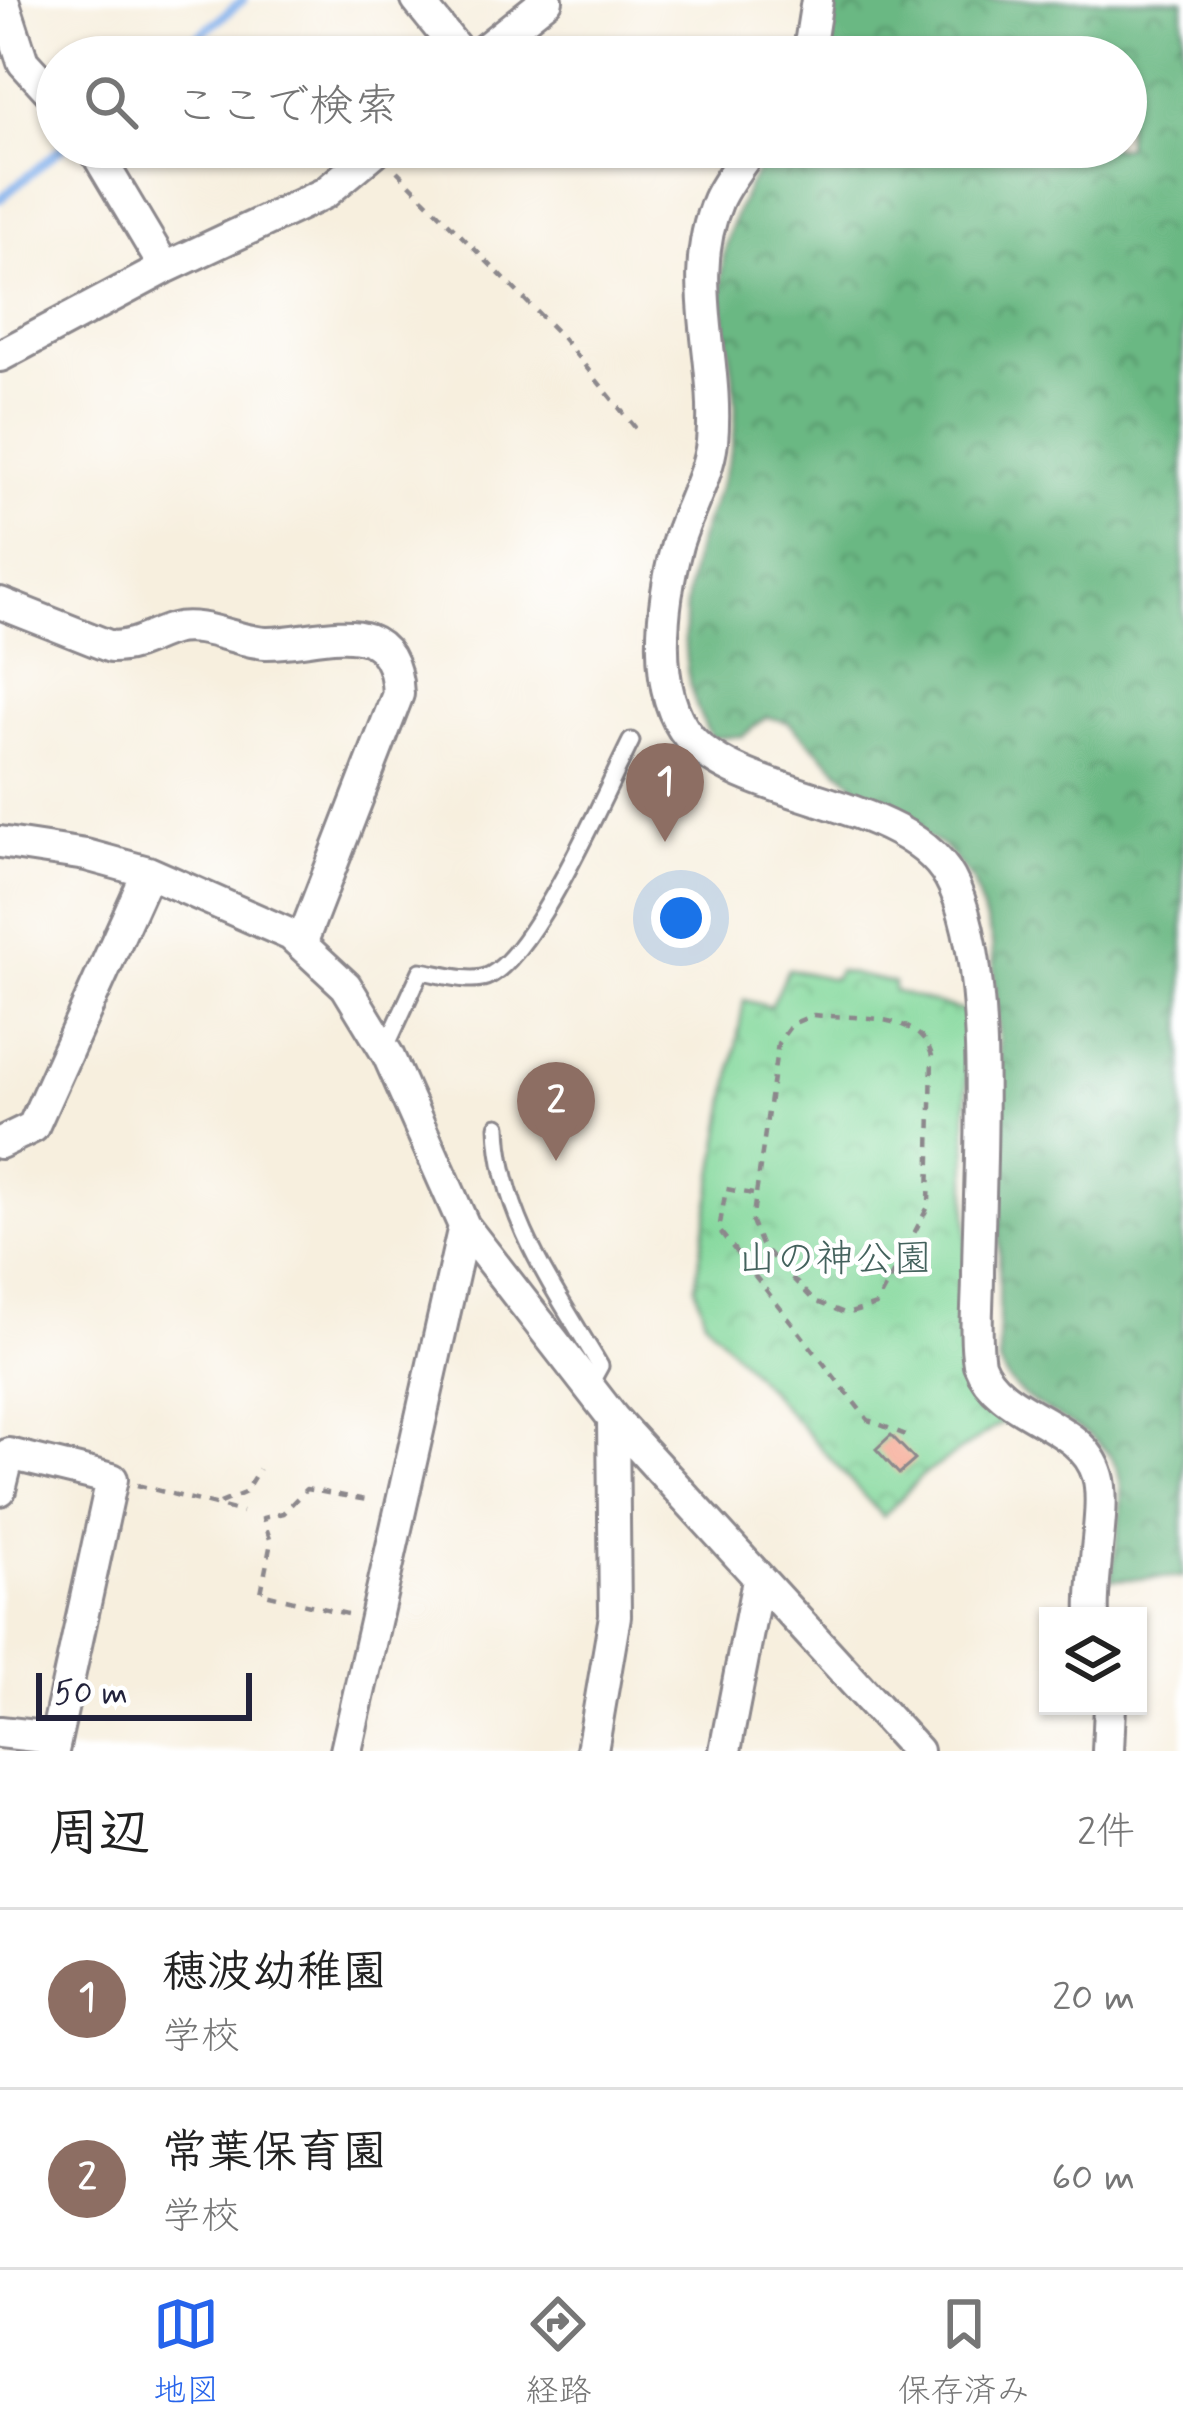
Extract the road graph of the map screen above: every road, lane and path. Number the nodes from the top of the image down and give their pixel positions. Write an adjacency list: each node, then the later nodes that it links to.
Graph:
1 (3, 0): 8 (street)
2 (417, 0): 5 (street)
3 (547, 0): 6 (street)
4 (817, 0): 7 (street)
5 (446, 36)
6 (502, 36)
7 (811, 36)
8 (36, 77)
9 (105, 168): 13 (street)
10 (356, 168): 13 (street)
11 (397, 168): 15 (path)
12 (739, 168): 36 (street)
13 (165, 268): 14 (street)
14 (0, 356)
15 (638, 431)
16 (0, 603): 20 (street)
17 (631, 741): 21 (lane)
18 (0, 842): 19 (street)
19 (148, 872): 20 (street); 23 (street)
20 (301, 944): 21 (street)
21 (385, 1050): 25 (street)
22 (498, 1126): 26 (lane)
23 (0, 1143)
24 (753, 1194): 24 (path); 28 (path)
25 (464, 1226): 26 (street); 33 (street)
26 (589, 1386): 27 (street)
27 (613, 1418): 35 (street); 42 (street)
28 (906, 1435)
29 (259, 1468): 32 (path)
30 (112, 1479): 31 (street); 32 (path); 40 (street)
31 (0, 1490)
32 (214, 1504): 34 (path)
33 (401, 1507): 37 (street); 37 (path)
34 (242, 1512)
35 (758, 1580): 43 (street); 44 (street)
36 (1092, 1607)
37 (376, 1620): 41 (street)
38 (1110, 1715): 45 (street)
39 (0, 1732): 40 (street)
40 (53, 1744)
41 (346, 1751)
42 (592, 1751)
43 (725, 1751)
44 (917, 1751)
45 (1108, 1751)

